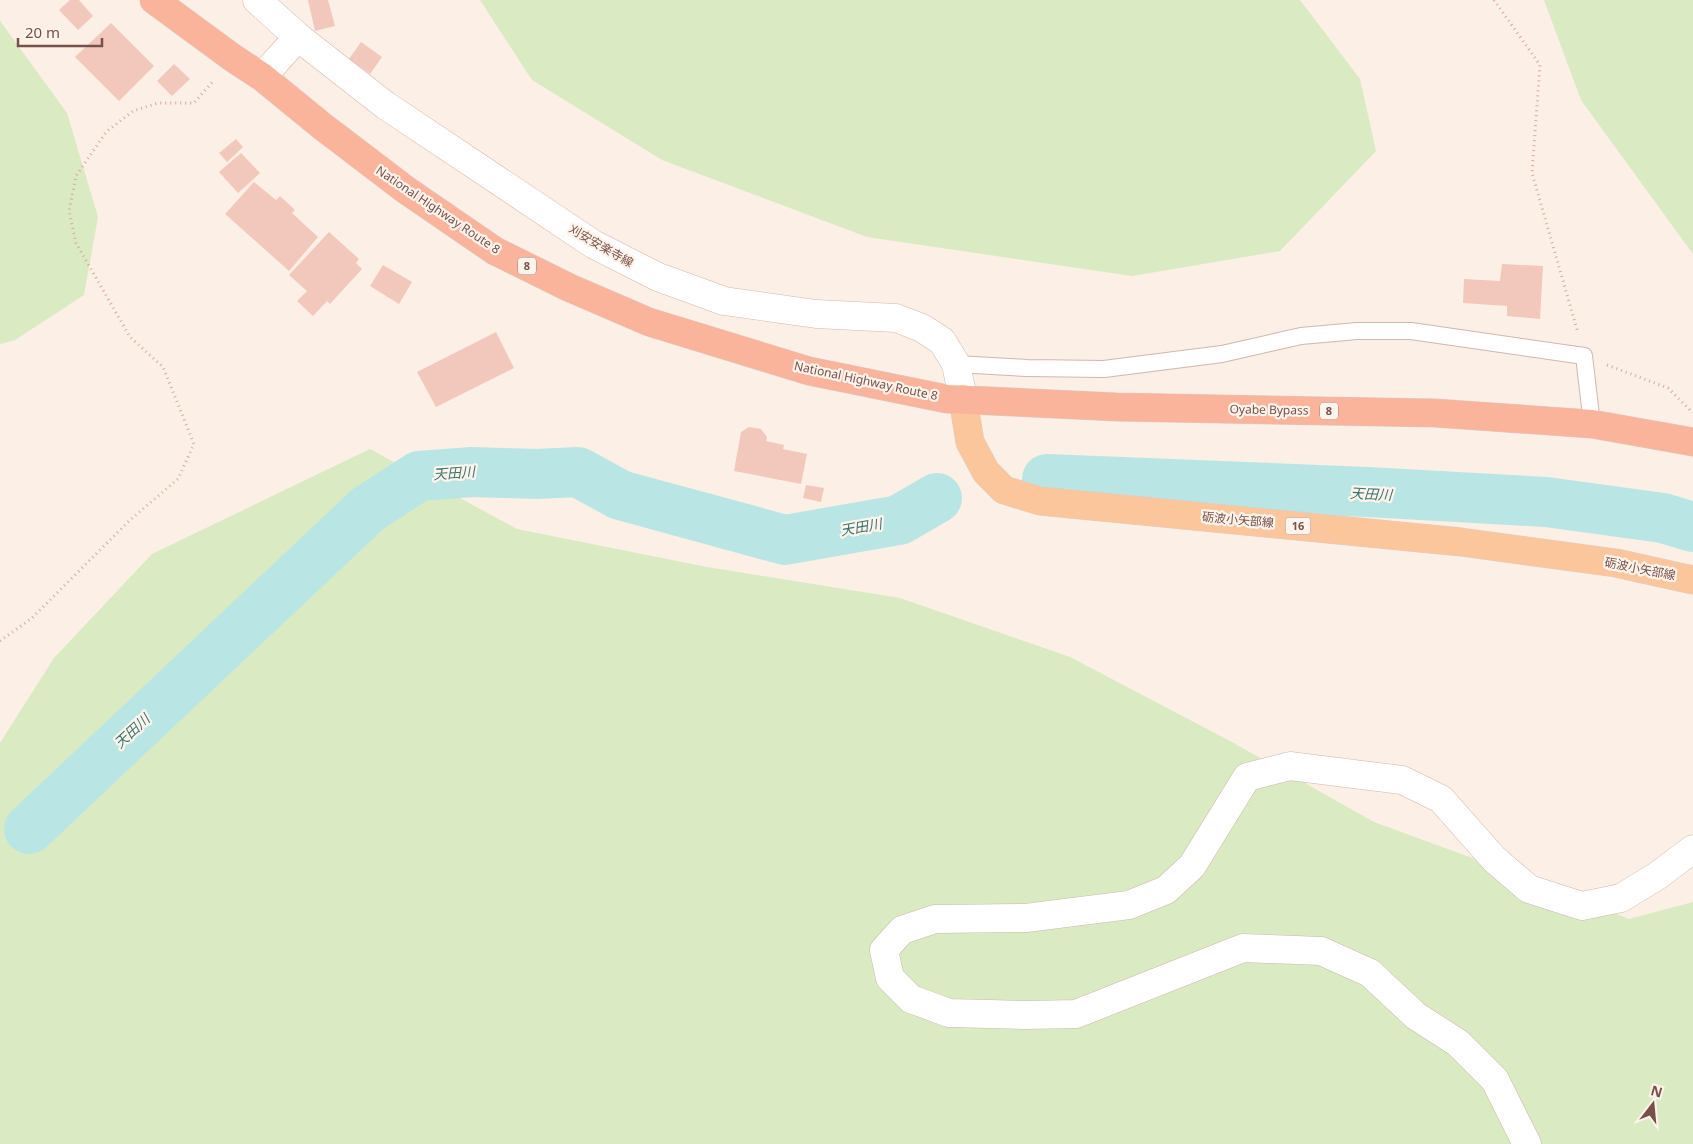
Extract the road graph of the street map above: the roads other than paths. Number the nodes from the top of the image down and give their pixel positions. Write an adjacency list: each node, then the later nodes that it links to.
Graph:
1 (154, 0): 4 (highway, National Highway Route 8 / 8)
2 (257, 0): 3 (street, 刈安安楽寺線)
3 (298, 37): 4 (street); 5 (street, 刈安安楽寺線)
4 (262, 77): 6 (highway, National Highway Route 8 / 8)
5 (956, 364): 6 (street, 刈安安楽寺線); 7 (lane)
6 (963, 399): 7 (highway, Oyabe Bypass / 8); 9 (main road, 砺波小矢部線 / 16)
7 (1592, 424): 8 (highway, Oyabe Bypass / 8)
8 (1693, 442)
9 (1693, 580)
10 (1693, 849): 11 (street)
11 (1527, 1144)

